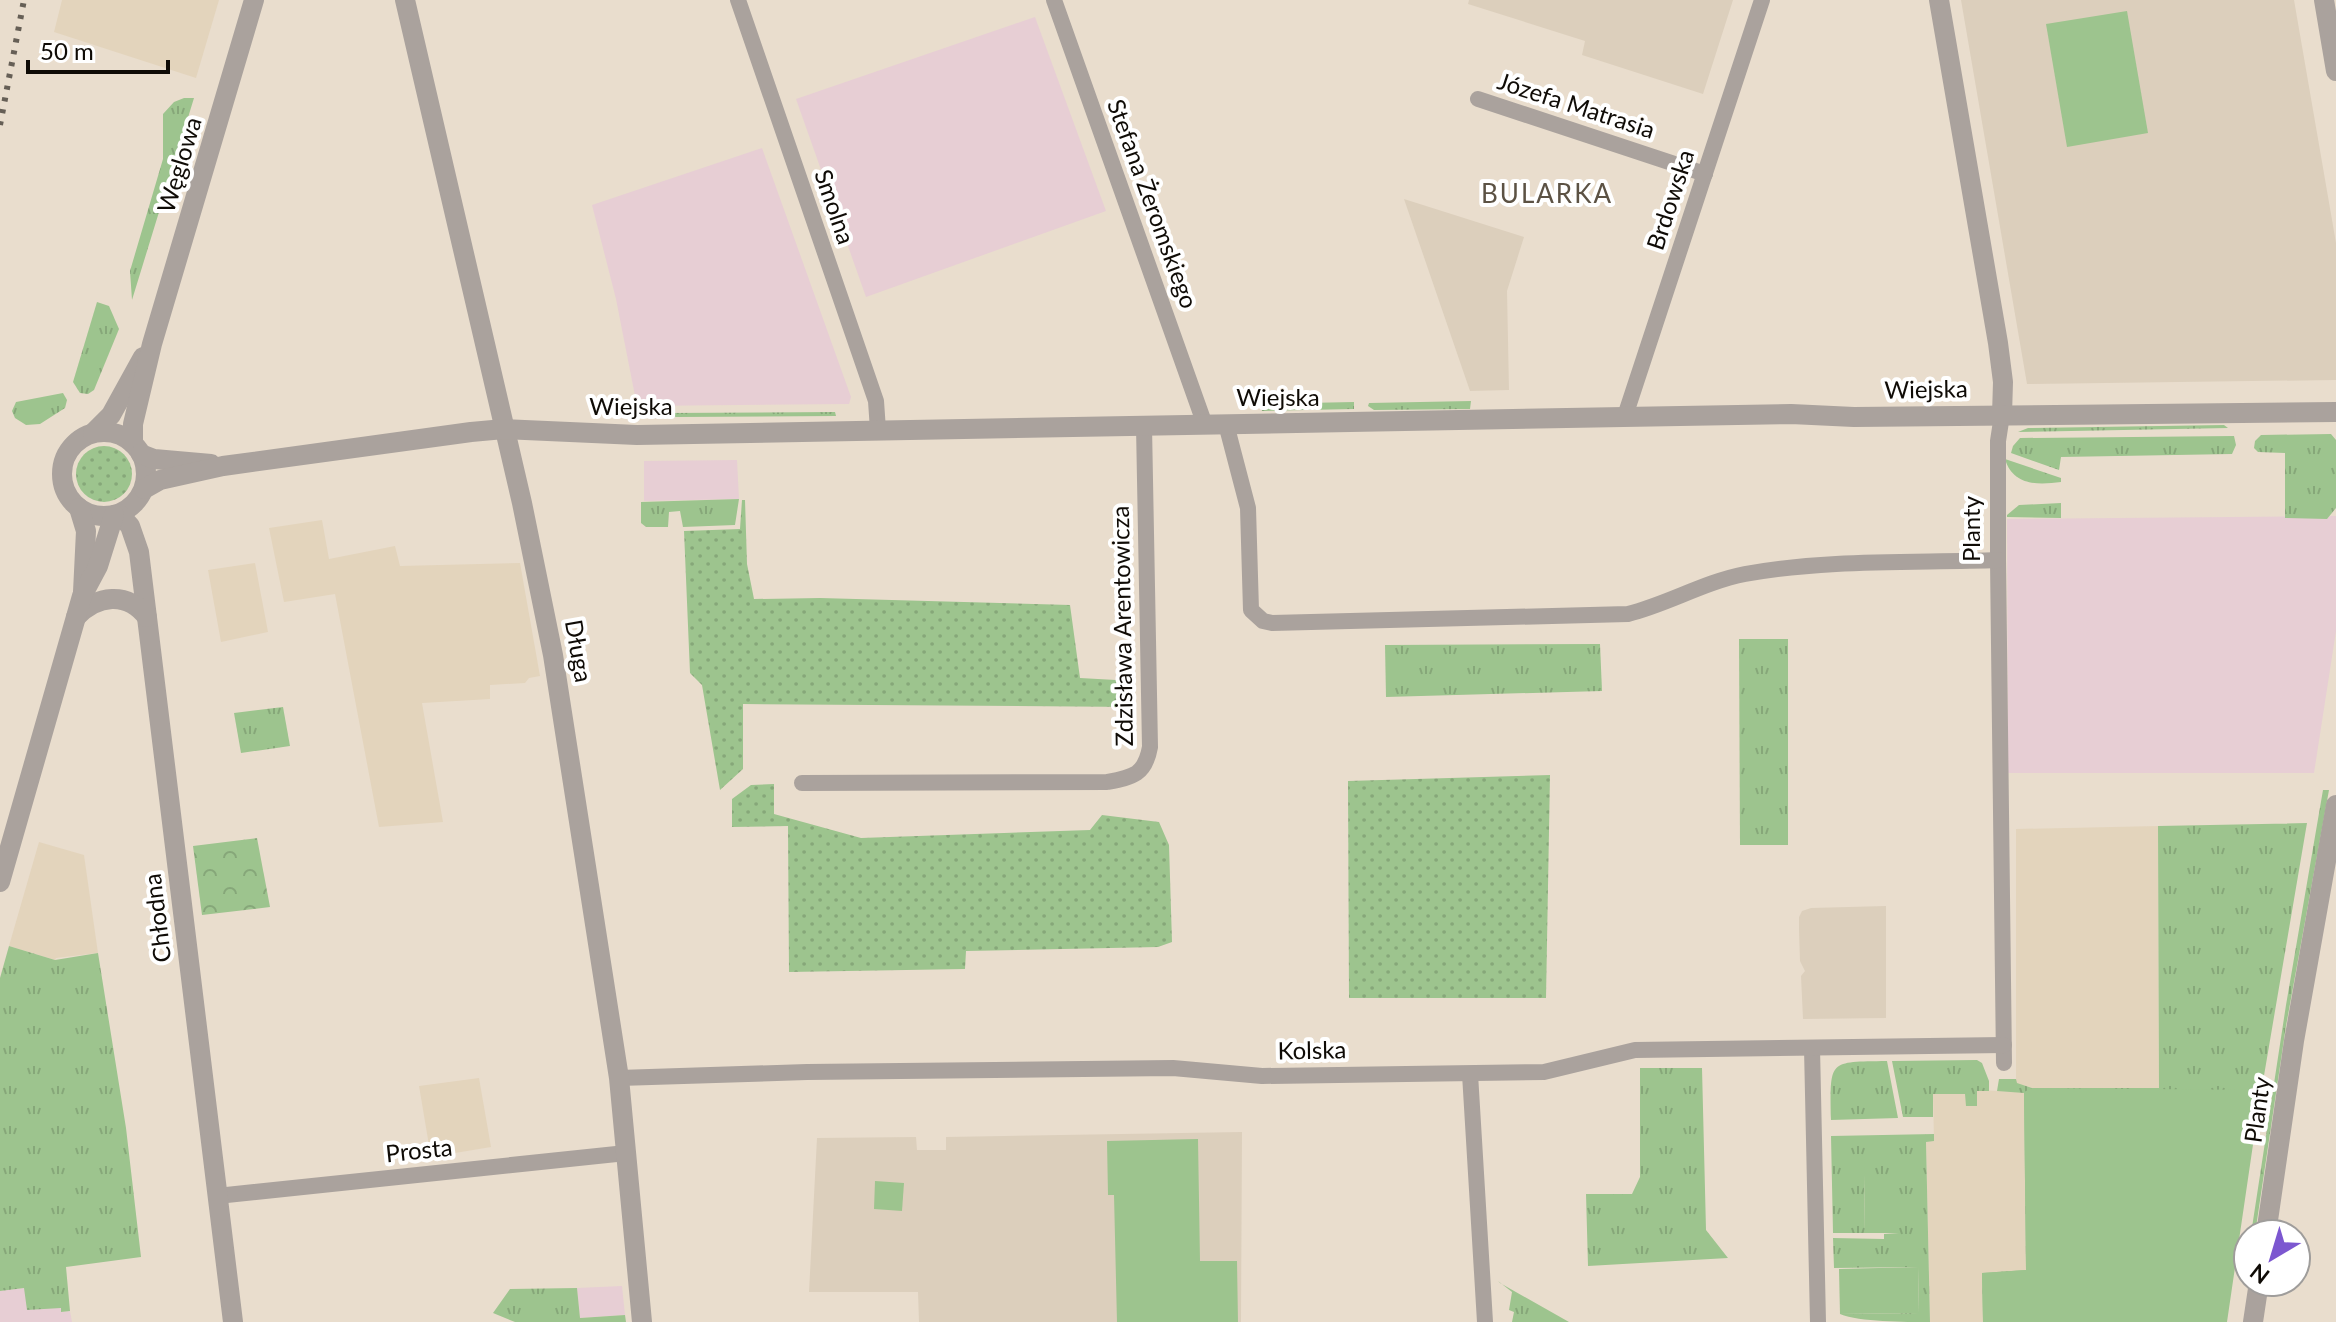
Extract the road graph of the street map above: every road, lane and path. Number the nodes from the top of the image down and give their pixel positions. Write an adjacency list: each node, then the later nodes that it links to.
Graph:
1 (254, 0): 11 (street, Węglowa)
2 (405, 0): 17 (street, Długa)
3 (738, 0): 18 (street, Smolna)
4 (1054, 0): 15 (street, Stefana Żeromskiego)
5 (1762, 0): 10 (street, Brdowska)
6 (1939, 0): 13 (street, Planty)
7 (2324, 0): 8 (street)
8 (2336, 71)
9 (1478, 99): 10 (street, Józefa Matrasia)
10 (1705, 174): 14 (street, Brdowska)
11 (152, 344): 19 (street, Węglowa); 20 (street, Węglowa)
12 (2336, 412): 13 (street, Wiejska)
13 (2002, 415): 14 (street, Wiejska); 25 (street, Planty)
14 (1625, 416): 15 (street, Wiejska)
15 (1215, 424): 16 (street, Wiejska); 25 (street, Stefana Żeromskiego)
16 (1144, 426): 18 (street, Wiejska); 29 (street, Zdzisława Arentowicza)
17 (504, 429): 18 (street, Wiejska); 21 (street, Wiejska); 37 (street, Długa)
18 (878, 430)
19 (93, 433): 20 (street); 23 (street)
20 (137, 449): 21 (street, Wiejska); 22 (street)
21 (223, 466): 22 (street, Wiejska)
22 (144, 489): 24 (street)
23 (79, 508): 24 (street); 26 (street)
24 (116, 514): 26 (street); 28 (street, Chłodna)
25 (1998, 560): 33 (street, Planty)
26 (82, 596): 27 (street)
27 (76, 617): 28 (street); 32 (street)
28 (147, 617): 39 (street, Chłodna)
29 (802, 783)
30 (2336, 805): 31 (street, Planty)
31 (2334, 826): 40 (street, Planty)
32 (0, 882)
33 (2004, 1045): 34 (street, Kolska); 35 (street, Planty)
34 (1812, 1048): 36 (street, Kolska); 45 (street)
35 (2004, 1063)
36 (1470, 1074): 37 (street, Kolska); 44 (street)
37 (619, 1078): 38 (street, Długa)
38 (626, 1153): 39 (street, Prosta); 43 (street, Długa)
39 (217, 1196): 42 (street, Chłodna)
40 (2268, 1218)
41 (2257, 1298): 46 (street)
42 (233, 1322)
43 (642, 1322)
44 (1485, 1322)
45 (1818, 1322)
46 (2253, 1322)

